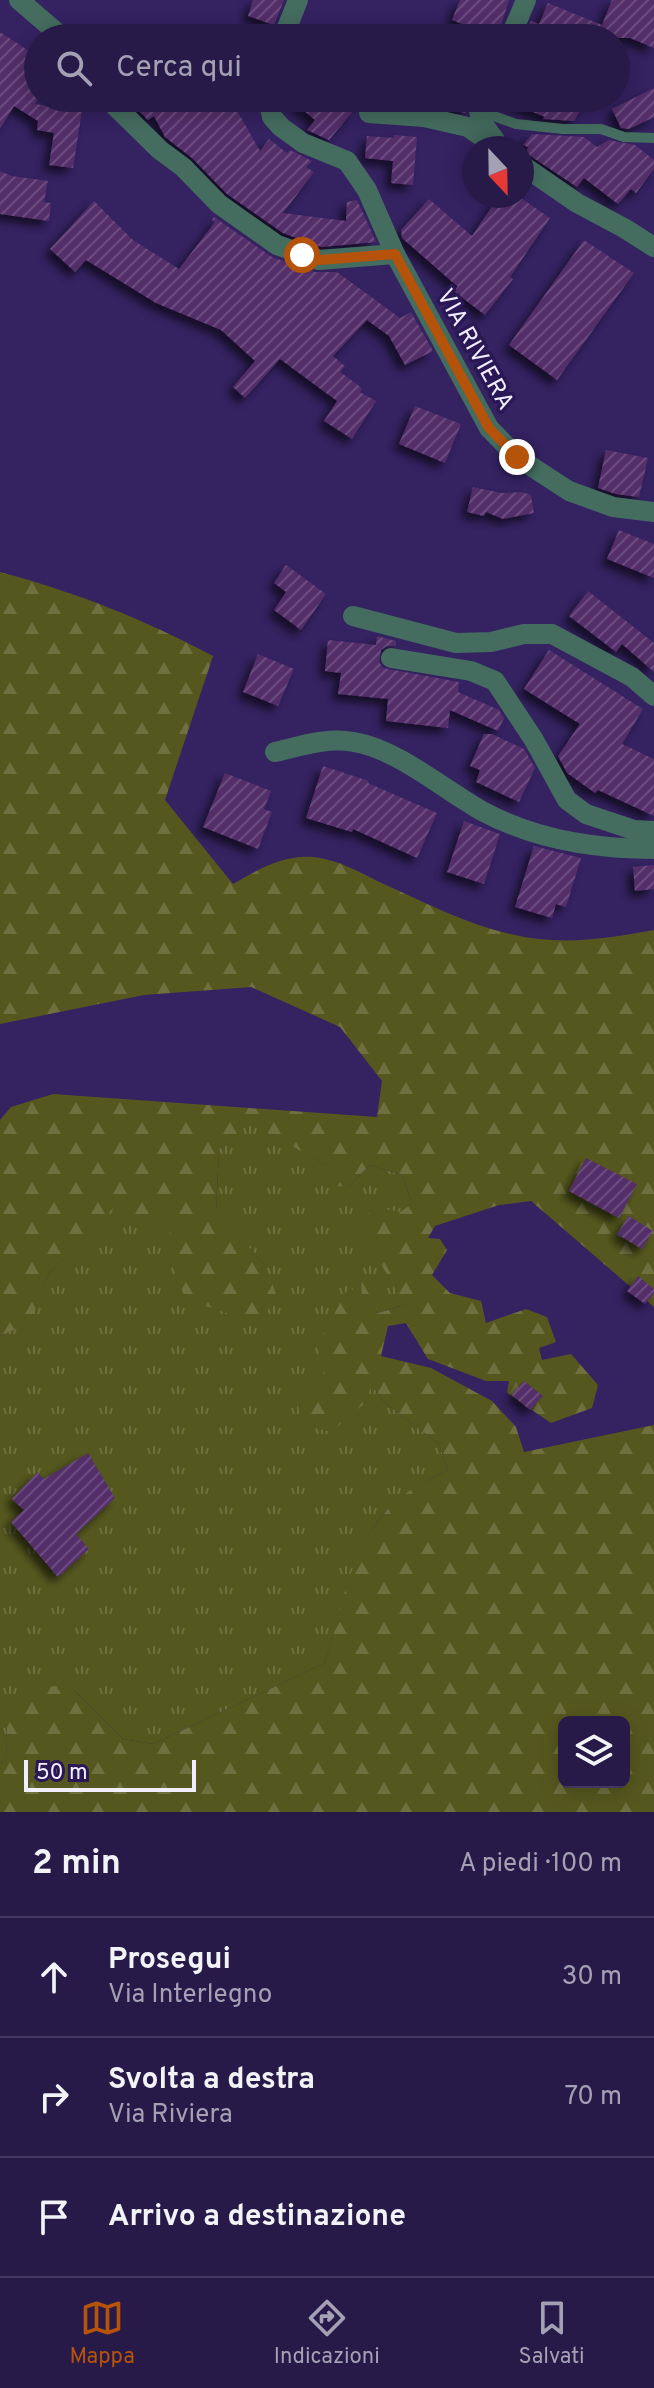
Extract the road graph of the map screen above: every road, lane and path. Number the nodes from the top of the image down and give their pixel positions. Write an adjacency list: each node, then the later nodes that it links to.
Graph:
1 (19, 0): 4 (street)
2 (298, 0): 5 (street)
3 (526, 0): 6 (street)
4 (47, 24)
5 (289, 24)
6 (516, 24)
7 (121, 112): 17 (street)
8 (271, 112): 17 (street, VIA RIVIERA)
9 (482, 112): 13 (street)
10 (496, 112): 14 (lane)
11 (369, 113): 12 (street)
12 (481, 136)
13 (491, 136)
14 (654, 138)
15 (534, 173): 16 (street)
16 (654, 247)
17 (395, 254): 18 (street, VIA RIVIERA)
18 (654, 512)
19 (353, 616): 21 (street)
20 (391, 658): 23 (street)
21 (654, 696)
22 (275, 752): 24 (street)
23 (654, 831)
24 (654, 849)

